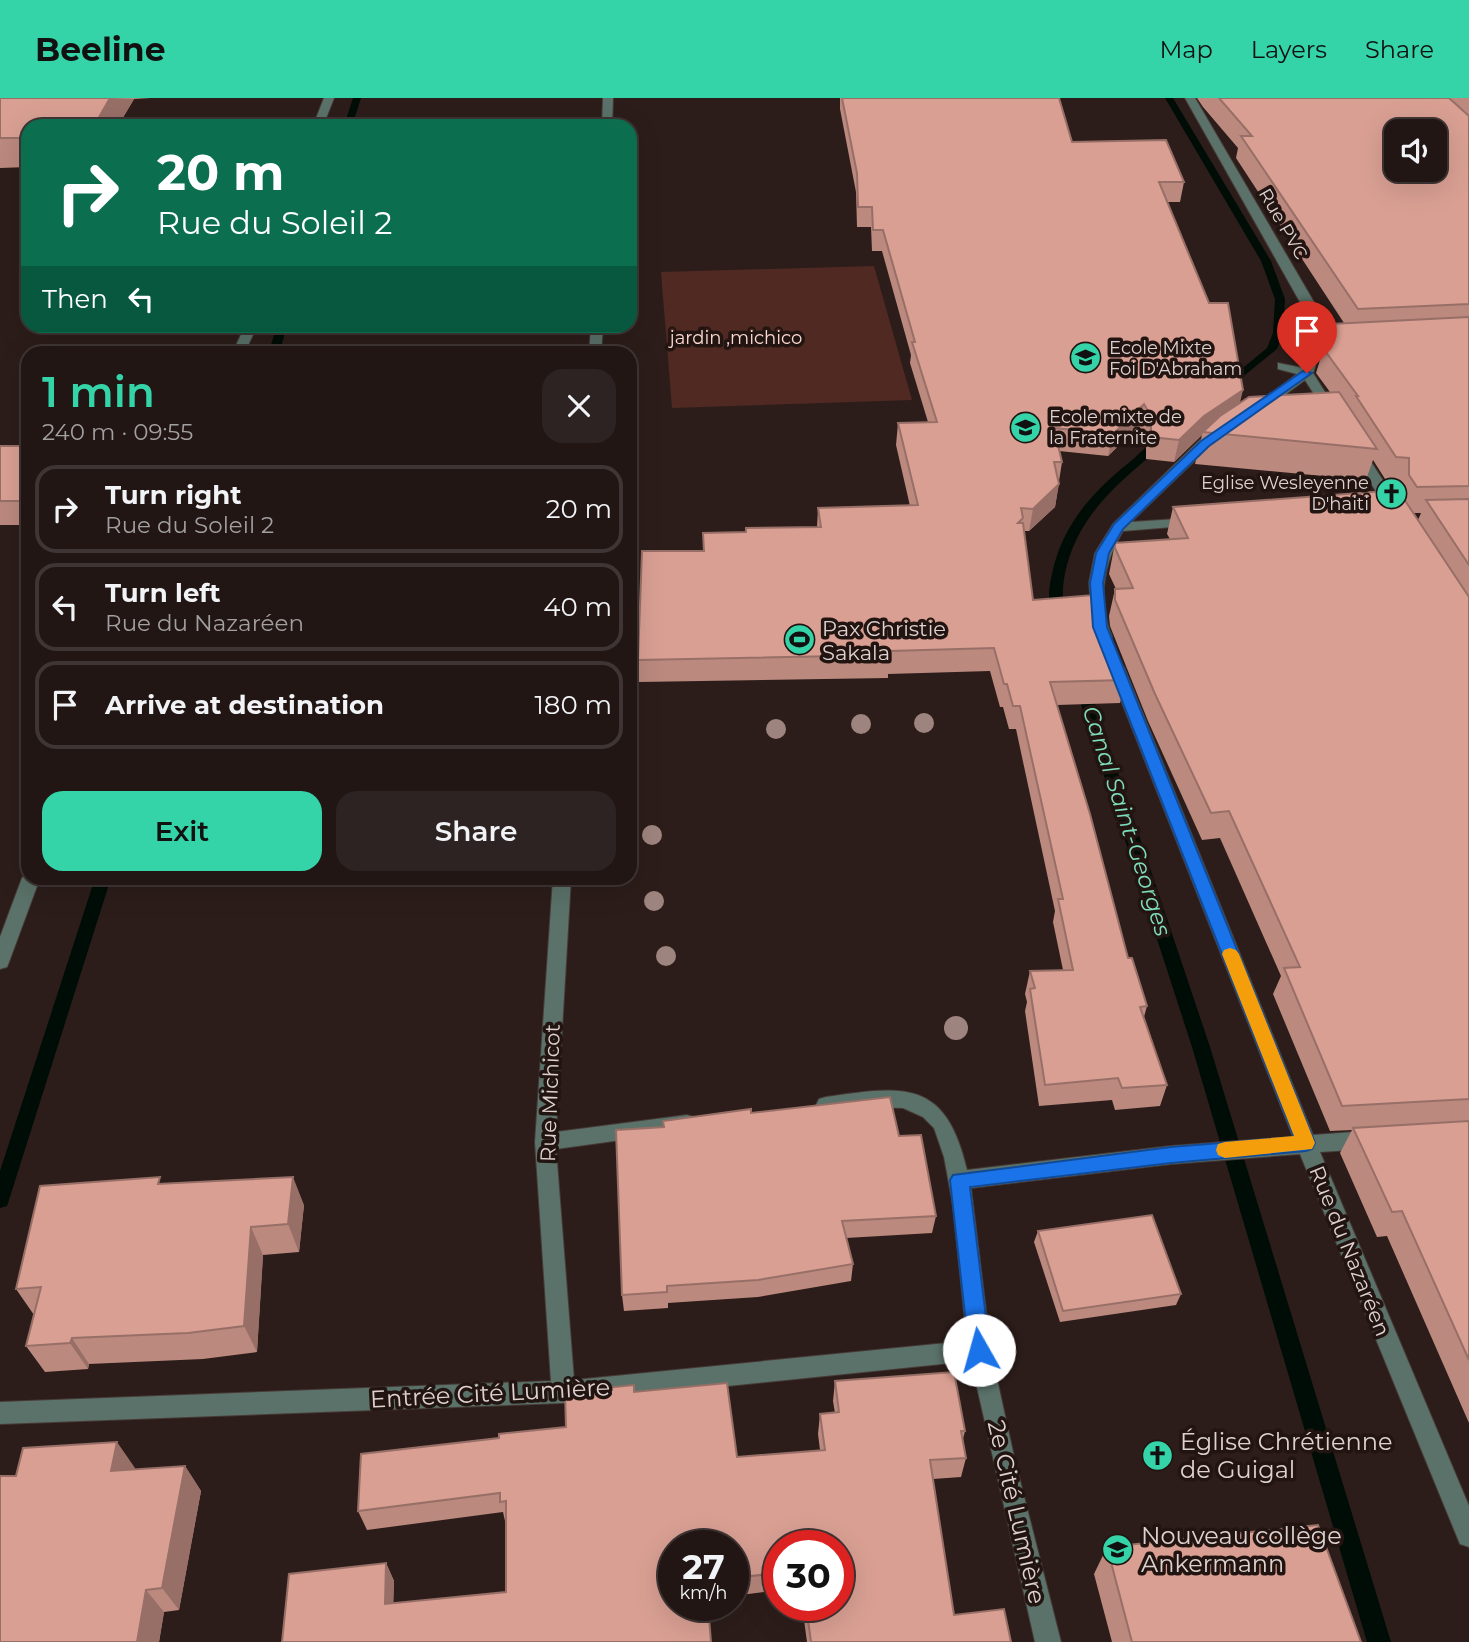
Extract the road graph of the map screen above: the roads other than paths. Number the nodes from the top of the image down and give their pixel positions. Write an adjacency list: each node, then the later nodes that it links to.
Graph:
1 (328, 98): 4 (street)
2 (608, 98): 5 (street)
3 (1190, 98): 6 (street, Rue PVC)
4 (320, 119)
5 (607, 119)
6 (1319, 341): 7 (street); 9 (street)
7 (1333, 341)
8 (1282, 366): 9 (street)
9 (1307, 373): 10 (street); 12 (street, Rue du Nazaréen)
10 (1393, 513)
11 (1201, 522): 12 (street)
12 (1118, 527): 20 (street, Rue du Nazaréen)
13 (28, 885): 15 (street)
14 (562, 885): 19 (street, Rue Michicot)
15 (0, 962)
16 (808, 1107): 21 (street, 2e Cité Lumière)
17 (711, 1120): 19 (street)
18 (1387, 1139): 20 (street)
19 (545, 1142): 23 (street, Rue Michicot)
20 (1306, 1143): 21 (street); 25 (street, Rue du Nazaréen)
21 (960, 1180): 22 (street, 2e Cité Lumière)
22 (979, 1350): 23 (street, Entrée Cité Lumière); 26 (street, 2e Cité Lumière)
23 (563, 1392): 24 (street, Entrée Cité Lumière)
24 (0, 1413)
25 (1469, 1535)
26 (1048, 1642)

